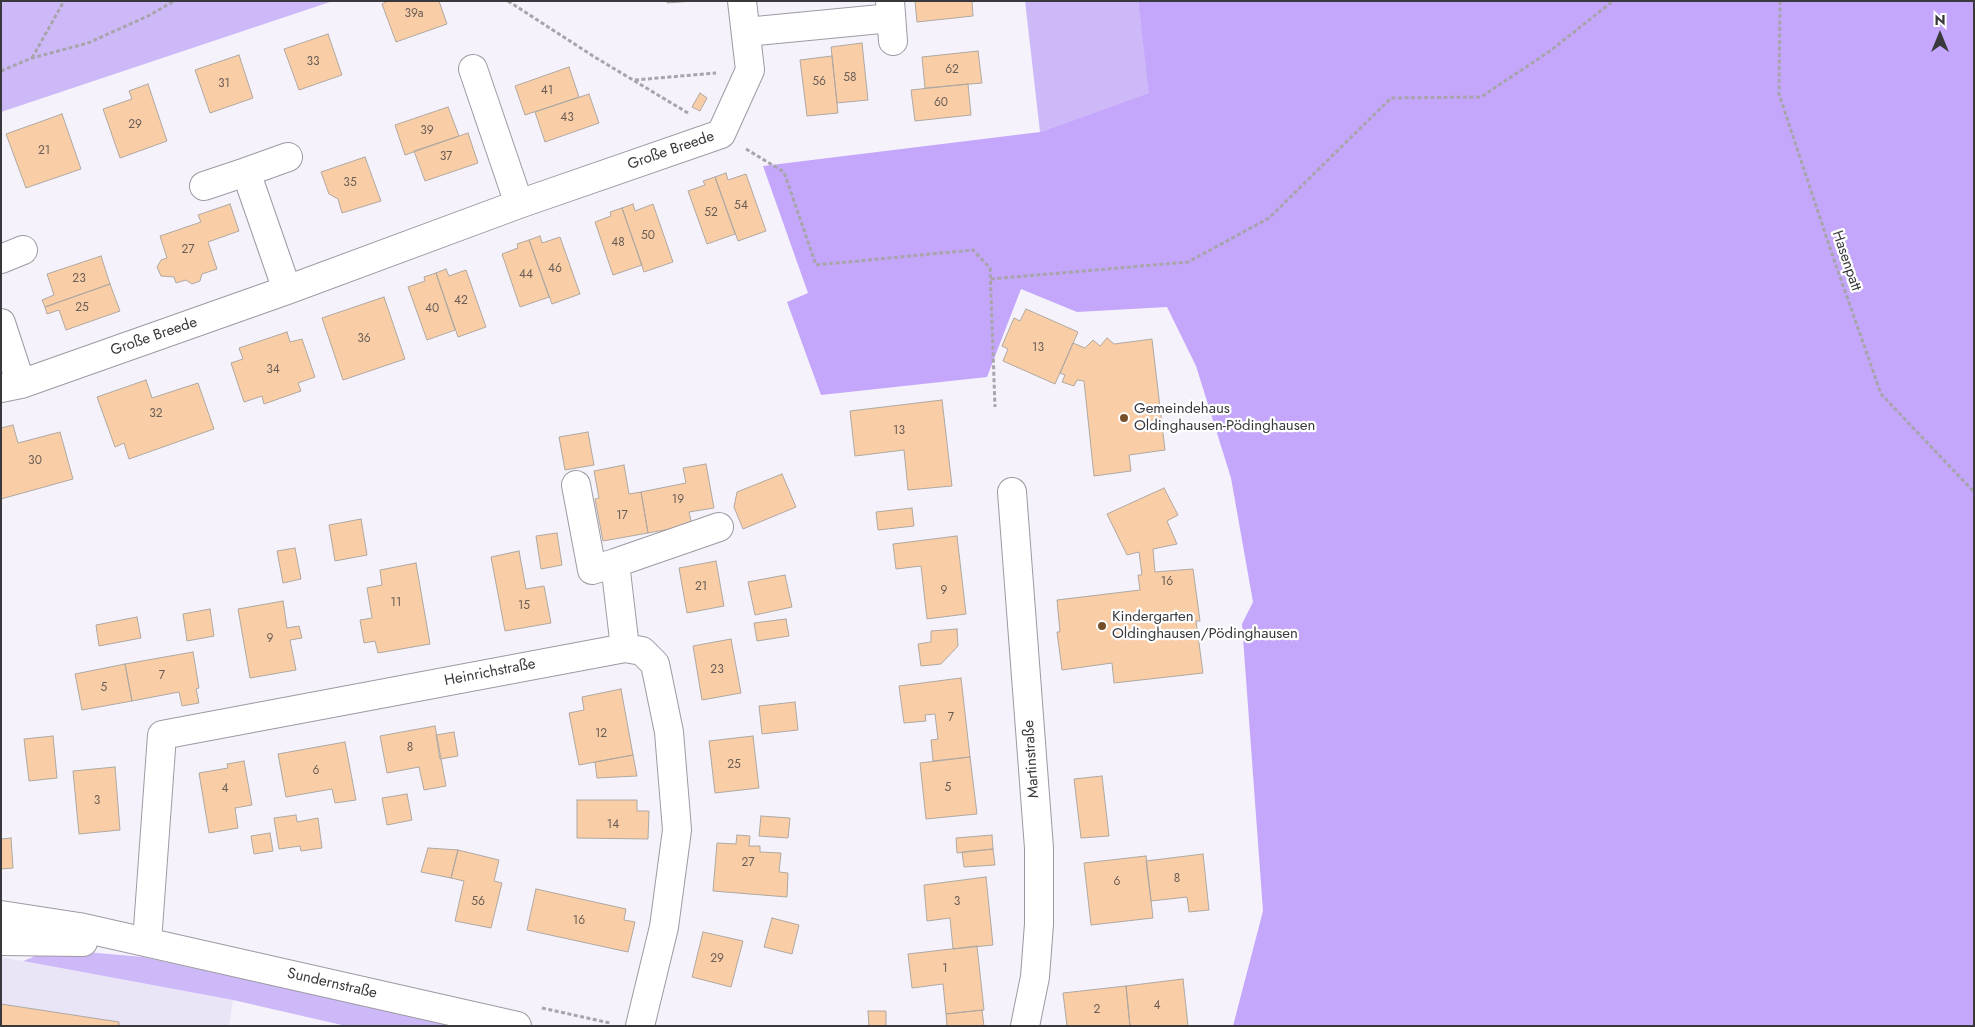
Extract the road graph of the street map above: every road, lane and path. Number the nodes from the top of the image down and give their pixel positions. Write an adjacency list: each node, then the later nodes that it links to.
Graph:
1 (64, 1): 9 (path)
2 (174, 1): 9 (path)
3 (508, 1): 13 (path)
4 (742, 1): 8 (street)
5 (1612, 1): 19 (path)
6 (1780, 1): 26 (path, Hasenpatt)
7 (891, 20): 8 (street)
8 (746, 32): 11 (street)
9 (32, 58): 12 (path)
10 (473, 69): 18 (street)
11 (750, 70): 13 (path); 14 (street, Große Breede)
12 (1, 71)
13 (634, 80): 14 (path)
14 (721, 134): 18 (street, Große Breede); 19 (path)
15 (288, 157): 16 (street)
16 (246, 172): 17 (street); 20 (street)
17 (204, 186)
18 (519, 204): 20 (street, Große Breede)
19 (991, 279): 23 (path)
20 (287, 290): 22 (street, Große Breede)
21 (1, 323): 22 (street, Große Breede)
22 (11, 386)
23 (995, 408)
24 (576, 485): 28 (street)
25 (1012, 492): 35 (street, Martinstraße)
26 (1974, 492)
27 (719, 527): 28 (street)
28 (615, 563): 29 (street)
29 (625, 648): 32 (street, Heinrichstraße); 34 (street)
30 (1, 915): 32 (street, Sundernstraße)
31 (1, 940): 32 (street, Sundernstraße)
32 (147, 942): 33 (street, Sundernstraße)
33 (517, 1026)
34 (640, 1026)
35 (1025, 1026)

